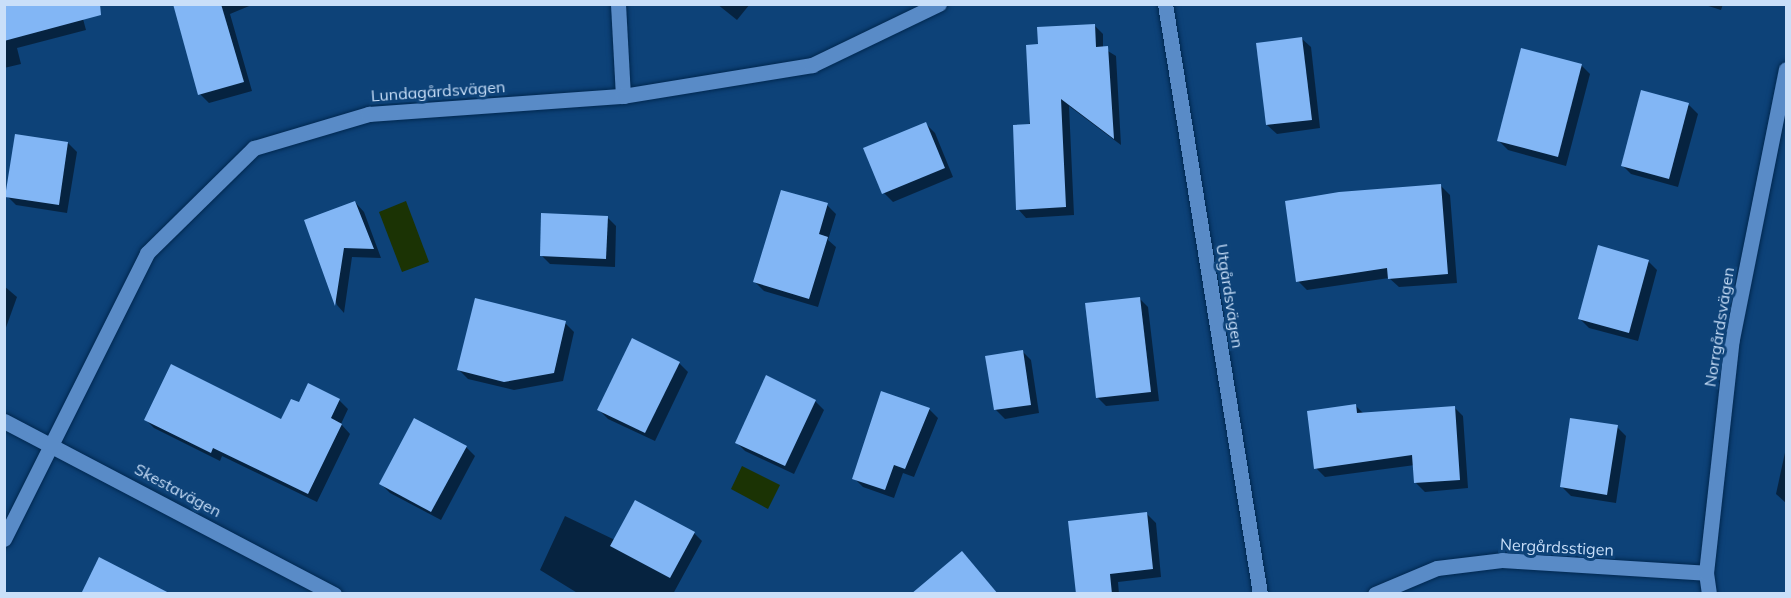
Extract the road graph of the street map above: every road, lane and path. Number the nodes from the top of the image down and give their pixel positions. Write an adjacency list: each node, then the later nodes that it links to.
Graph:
1 (618, 4): 5 (street)
2 (939, 4): 5 (street, Lundagårdsvägen)
3 (1165, 4): 11 (street, Utgårdsvägen)
4 (1786, 69): 9 (street, Norrgårdsvägen)
5 (623, 96): 7 (street, Lundagårdsvägen)
6 (4, 421): 7 (street, Skestavägen)
7 (54, 445): 8 (street, Lundagårdsvägen); 10 (street, Skestavägen)
8 (4, 539)
9 (1706, 573): 12 (street, Nergårdsstigen); 13 (street, Norrgårdsvägen)
10 (334, 594)
11 (1260, 594)
12 (1375, 594)
13 (1710, 594)

